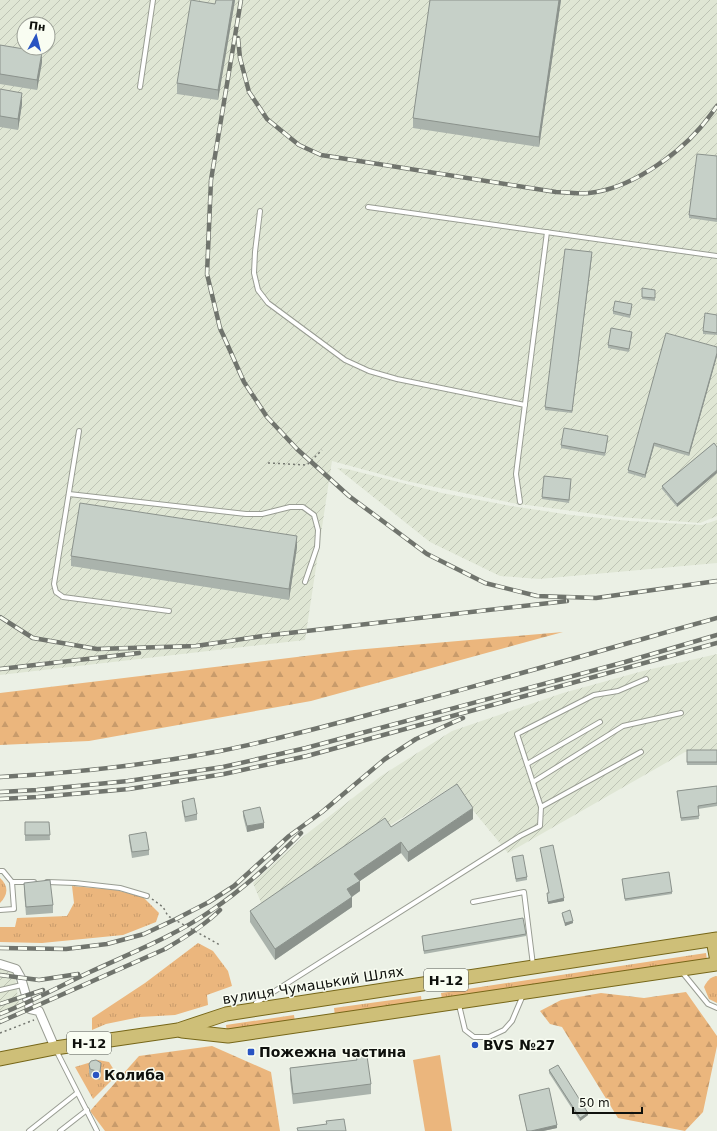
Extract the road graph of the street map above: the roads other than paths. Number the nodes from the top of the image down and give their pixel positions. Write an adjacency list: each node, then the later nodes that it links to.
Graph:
1 (153, 0): 2 (lane)
2 (140, 87)
3 (368, 207): 5 (lane)
4 (260, 211): 7 (lane)
5 (547, 232): 6 (lane); 7 (lane)
6 (717, 256)
7 (524, 406): 10 (lane)
8 (79, 431): 9 (lane)
9 (69, 494): 11 (lane); 12 (lane)
10 (520, 502)
11 (305, 582)
12 (169, 612)
13 (646, 679): 17 (lane)
14 (681, 713): 18 (lane)
15 (600, 722): 17 (lane)
16 (640, 752): 19 (lane)
17 (527, 764): 18 (lane)
18 (533, 782): 19 (lane)
19 (541, 807): 34 (lane)
20 (0, 871): 21 (lane)
21 (12, 882): 22 (lane); 24 (lane)
22 (147, 896)
23 (473, 902): 28 (lane)
24 (0, 910)
25 (715, 939): 26 (main road); 28 (main road, вулиця Чумацький Шлях / Н-12)
26 (717, 963): 29 (main road, вулиця Чумацький Шлях / Н-12)
27 (0, 964): 30 (street)
28 (533, 967): 36 (main road, вулиця Чумацький Шлях / Н-12)
29 (680, 970): 32 (main road, вулиця Чумацький Шлях / Н-12); 35 (lane)
30 (22, 985): 31 (lane); 37 (street)
31 (0, 990)
32 (524, 992): 33 (main road, вулиця Чумацький Шлях / Н-12); 33 (lane)
33 (459, 1002): 36 (main road, вулиця Чумацький Шлях / Н-12)
34 (256, 1003)
35 (717, 1008)
36 (178, 1030): 37 (main road, вулиця Чумацький Шлях / Н-12)
37 (55, 1048): 38 (main road, вулиця Чумацький Шлях / Н-12); 39 (lane)
38 (0, 1059)
39 (77, 1093): 40 (lane); 41 (lane)
40 (87, 1110): 42 (lane); 43 (lane)
41 (28, 1131)
42 (60, 1131)
43 (96, 1131)

